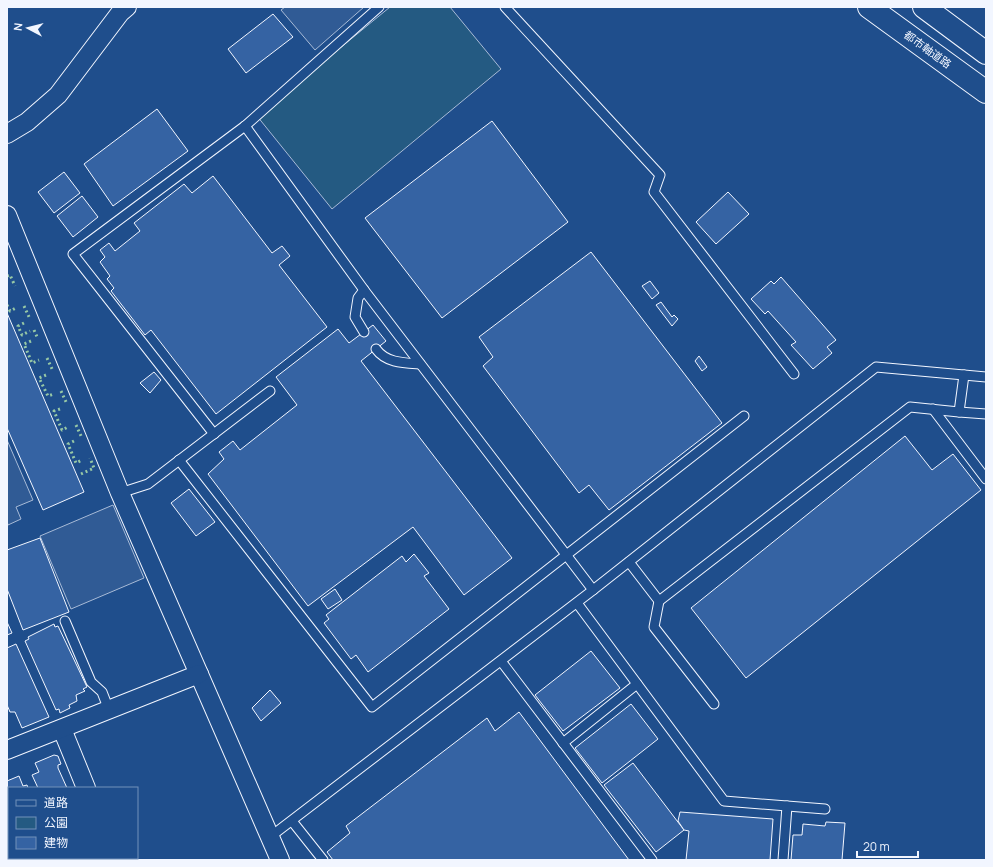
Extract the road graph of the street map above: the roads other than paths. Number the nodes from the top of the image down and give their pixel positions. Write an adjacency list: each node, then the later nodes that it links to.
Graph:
1 (127, 7): 9 (street)
2 (380, 7): 8 (lane)
3 (505, 7): 15 (lane)
4 (869, 7): 7 (main road, 都市軸道路)
5 (924, 7): 6 (main road)
6 (986, 53)
7 (986, 92)
8 (245, 126): 11 (lane); 23 (lane)
9 (7, 134)
10 (7, 215): 26 (street)
11 (364, 290): 12 (lane); 14 (lane)
12 (364, 332)
13 (376, 349): 14 (lane)
14 (420, 364): 27 (lane)
15 (794, 374)
16 (964, 375): 17 (lane); 20 (lane); 28 (lane)
17 (986, 377)
18 (270, 391): 23 (lane)
19 (933, 409): 20 (lane); 25 (lane); 30 (lane)
20 (959, 412): 21 (lane)
21 (986, 414)
22 (744, 416): 27 (lane)
23 (214, 434): 24 (lane)
24 (180, 460): 26 (lane); 27 (lane)
25 (986, 479)
26 (120, 493): 34 (street)
27 (566, 554): 29 (lane)
28 (629, 562): 29 (lane); 30 (lane)
29 (593, 590): 31 (lane)
30 (659, 601): 36 (lane)
31 (577, 603): 33 (lane); 35 (lane)
32 (65, 621): 37 (lane)
33 (501, 661): 39 (lane); 44 (lane)
34 (199, 674): 37 (street); 45 (street)
35 (637, 684): 39 (lane); 42 (lane)
36 (714, 704)
37 (109, 710): 38 (street)
38 (62, 729): 40 (street); 41 (street)
39 (563, 743): 48 (lane)
40 (7, 750)
41 (86, 787)
42 (787, 806): 43 (lane); 49 (lane)
43 (825, 809)
44 (292, 821): 45 (lane); 47 (lane)
45 (270, 837): 46 (street)
46 (280, 860)
47 (323, 860)
48 (652, 860)
49 (782, 860)

